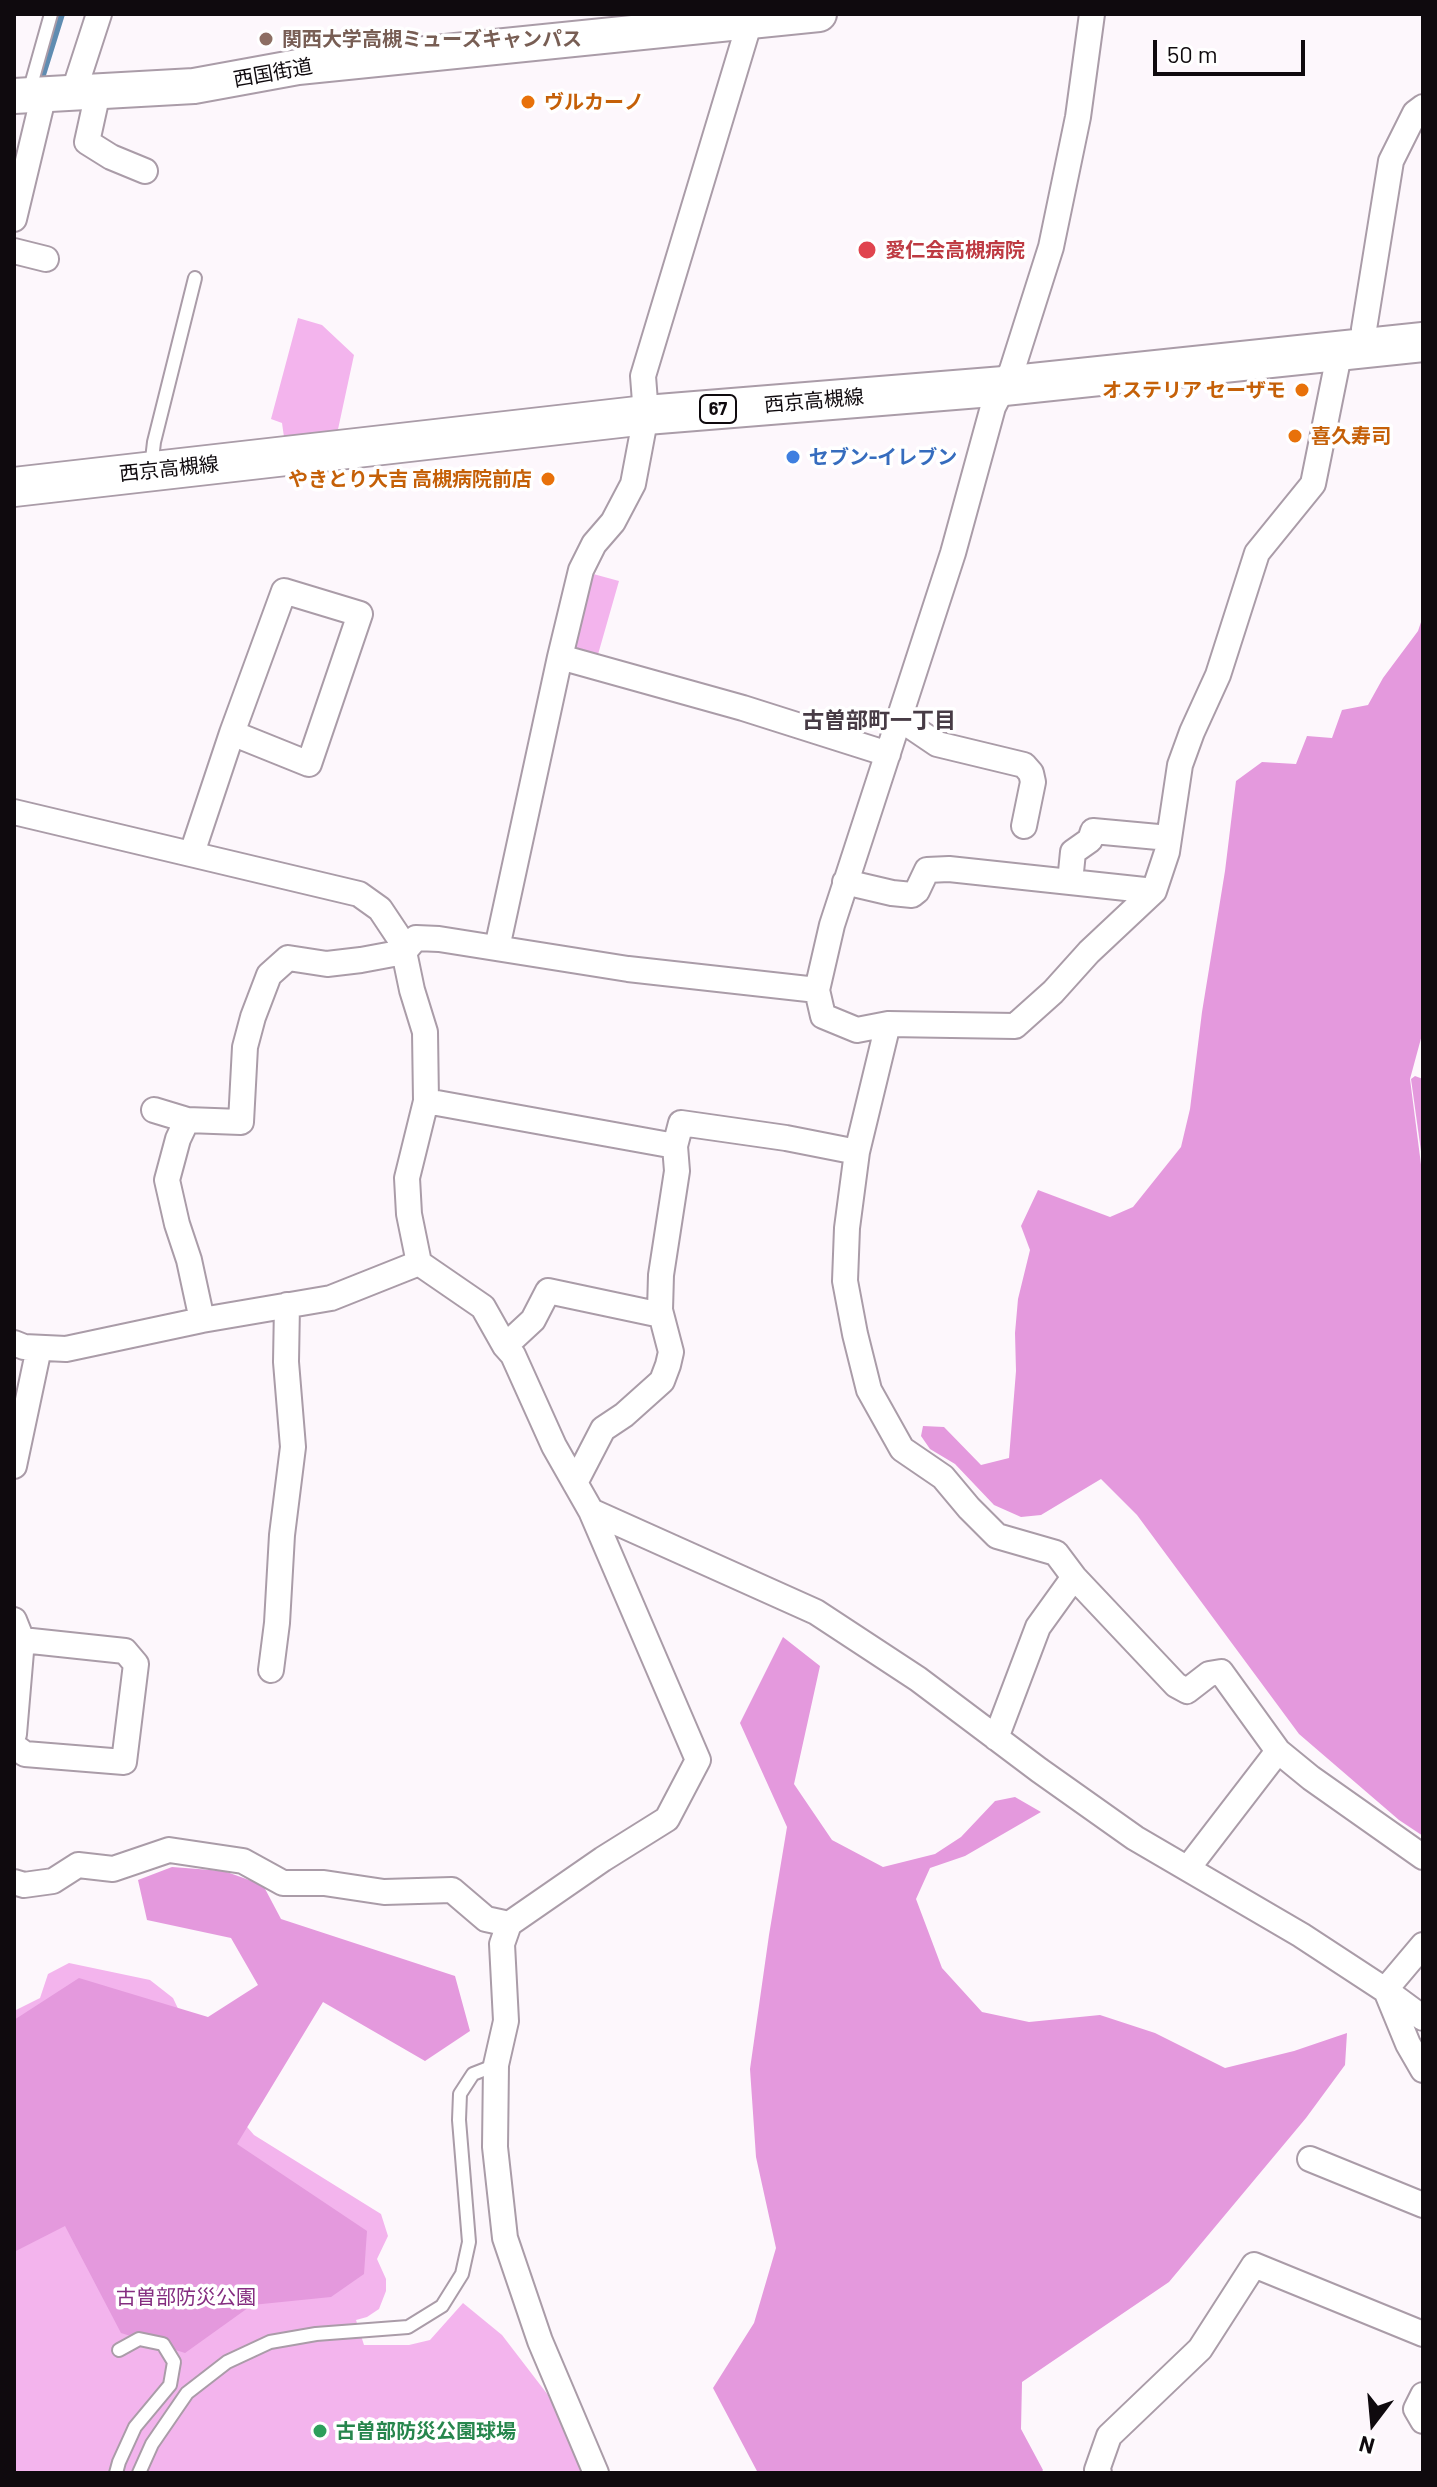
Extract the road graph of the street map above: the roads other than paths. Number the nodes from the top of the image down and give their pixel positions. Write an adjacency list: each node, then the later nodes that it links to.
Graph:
1 (51, 14): 6 (lane)
2 (99, 14): 6 (street)
3 (819, 14): 5 (street, 西国街道)
4 (1092, 14): 15 (street)
5 (751, 18): 6 (street, 西国街道); 16 (street)
6 (51, 94): 8 (street); 9 (street)
7 (1423, 107): 14 (street)
8 (145, 171)
9 (14, 219)
10 (14, 251): 11 (street)
11 (46, 259)
12 (195, 278): 17 (lane)
13 (1423, 342): 14 (main road, 西京高槻線 / 67)
14 (1352, 349): 15 (main road, 西京高槻線 / 67); 25 (street)
15 (1004, 386): 16 (main road, 西京高槻線 / 67); 20 (street)
16 (646, 415): 17 (main road, 西京高槻線 / 67); 19 (street)
17 (151, 471): 18 (main road, 西京高槻線 / 67)
18 (14, 487)
19 (560, 657): 22 (street); 30 (street)
20 (900, 719): 22 (street); 24 (street)
21 (232, 733): 21 (street); 26 (street)
22 (888, 754): 27 (street)
23 (14, 812): 26 (street)
24 (1024, 826)
25 (1169, 838): 28 (street); 29 (street)
26 (192, 853): 31 (street)
27 (845, 882): 28 (street); 32 (street)
28 (1070, 882): 29 (street)
29 (1154, 891): 33 (street)
30 (497, 948): 31 (street); 32 (street)
31 (404, 952): 34 (street); 36 (street)
32 (817, 990): 33 (street)
33 (888, 1024): 38 (street)
34 (426, 1101): 37 (street); 39 (street)
35 (154, 1110): 36 (street)
36 (187, 1120): 42 (street)
37 (675, 1146): 38 (street); 41 (street)
38 (857, 1152): 49 (street)
39 (419, 1263): 40 (street); 44 (street)
40 (287, 1305): 42 (street); 51 (street)
41 (661, 1315): 44 (street); 47 (street)
42 (202, 1320): 45 (street)
43 (14, 1343): 45 (street)
44 (505, 1346): 47 (street)
45 (39, 1348): 46 (street)
46 (14, 1466)
47 (575, 1483): 48 (street)
48 (591, 1511): 53 (street); 59 (street)
49 (1074, 1577): 53 (street); 55 (street)
50 (18, 1630): 52 (street); 54 (street)
51 (271, 1670)
52 (14, 1734)
53 (996, 1738): 57 (street)
54 (14, 1746)
55 (1278, 1751): 56 (street); 57 (street)
56 (1423, 1857)
57 (1188, 1868): 61 (street)
58 (14, 1882): 59 (street)
59 (509, 1924): 63 (street)
60 (1423, 1945): 61 (street)
61 (1385, 1990): 62 (street); 64 (street)
62 (1423, 2018)
63 (496, 2065): 72 (lane); 73 (street)
64 (1423, 2070)
65 (1310, 2159): 66 (street)
66 (1423, 2205)
67 (1423, 2334): 74 (street)
68 (119, 2350): 71 (lane)
69 (1423, 2395): 70 (street)
70 (1423, 2421)
71 (116, 2473)
72 (139, 2473)
73 (596, 2473)
74 (1099, 2473)

